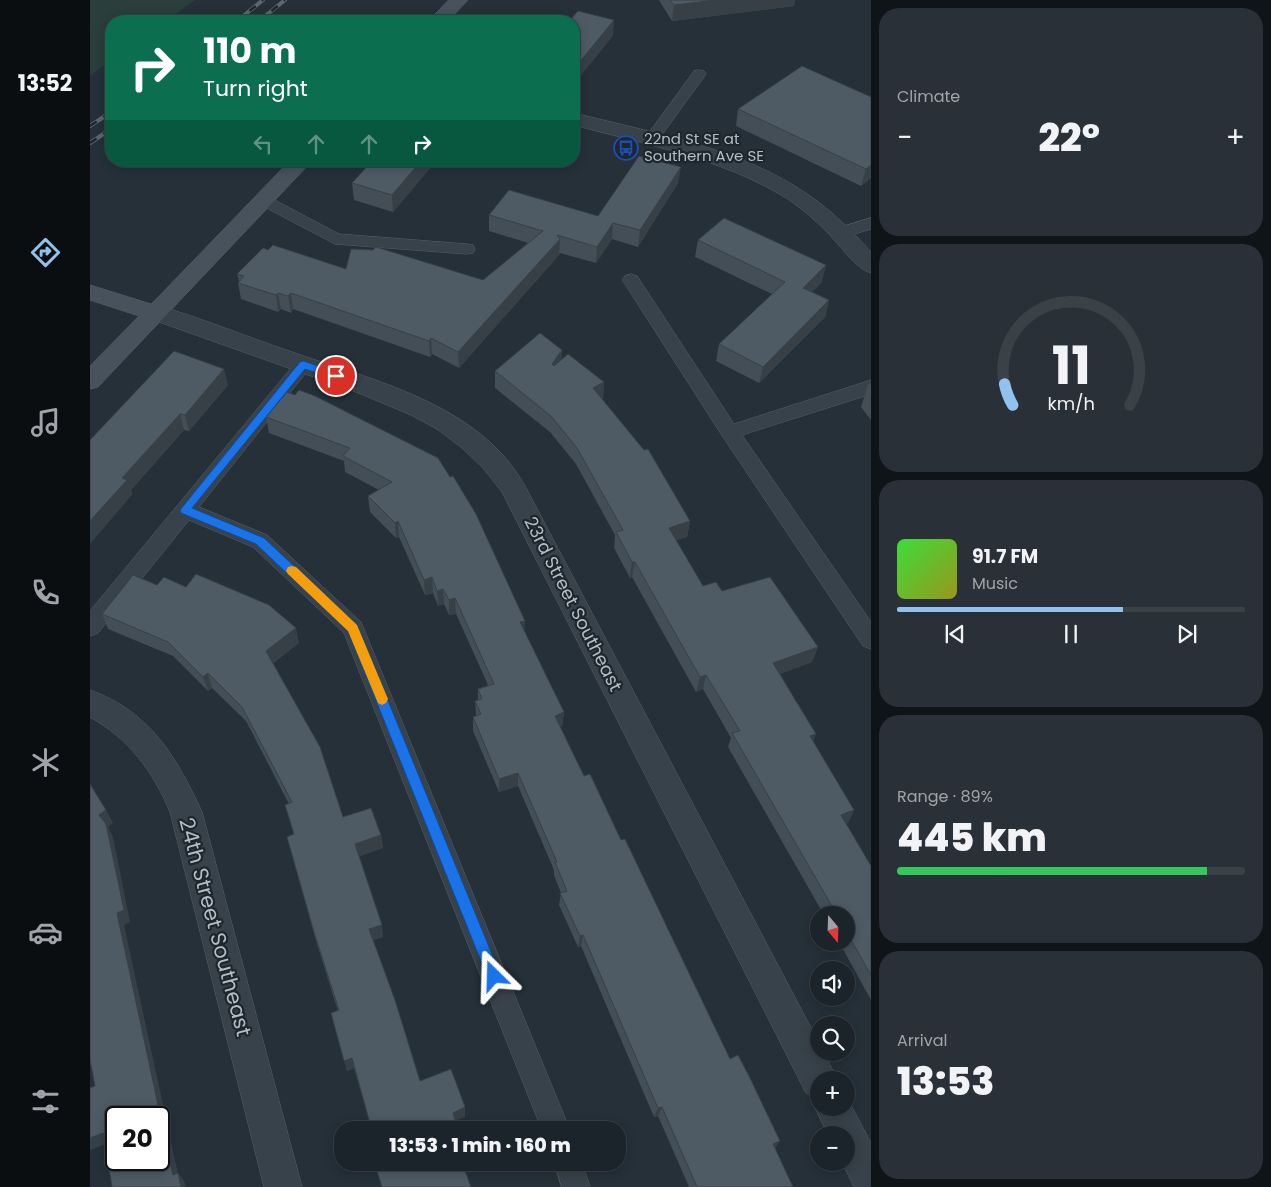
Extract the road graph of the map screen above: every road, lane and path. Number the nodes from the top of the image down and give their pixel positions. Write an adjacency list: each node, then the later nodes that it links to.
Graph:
1 (459, 0): 2 (main road)
2 (444, 15)
3 (699, 74): 5 (lane)
4 (580, 121): 5 (street)
5 (651, 140): 9 (street)
6 (296, 167): 7 (main road)
7 (265, 200): 10 (lane); 14 (main road)
8 (871, 223): 9 (lane)
9 (841, 233): 11 (street)
10 (467, 249)
11 (871, 266)
12 (630, 280): 18 (lane)
13 (90, 292): 14 (main road)
14 (156, 313): 15 (street, 23rd Street Southeast); 16 (main road)
15 (303, 364): 19 (lane); 23 (street, 23rd Street Southeast)
16 (90, 381)
17 (871, 387): 18 (lane)
18 (730, 432): 21 (lane)
19 (185, 510): 20 (lane); 25 (lane)
20 (90, 627)
21 (871, 640)
22 (90, 702): 28 (street, 24th Street Southeast)
23 (814, 1071)
24 (837, 1116): 27 (street)
25 (552, 1121)
26 (571, 1171): 29 (lane)
27 (871, 1180)
28 (283, 1187)
29 (576, 1187)

